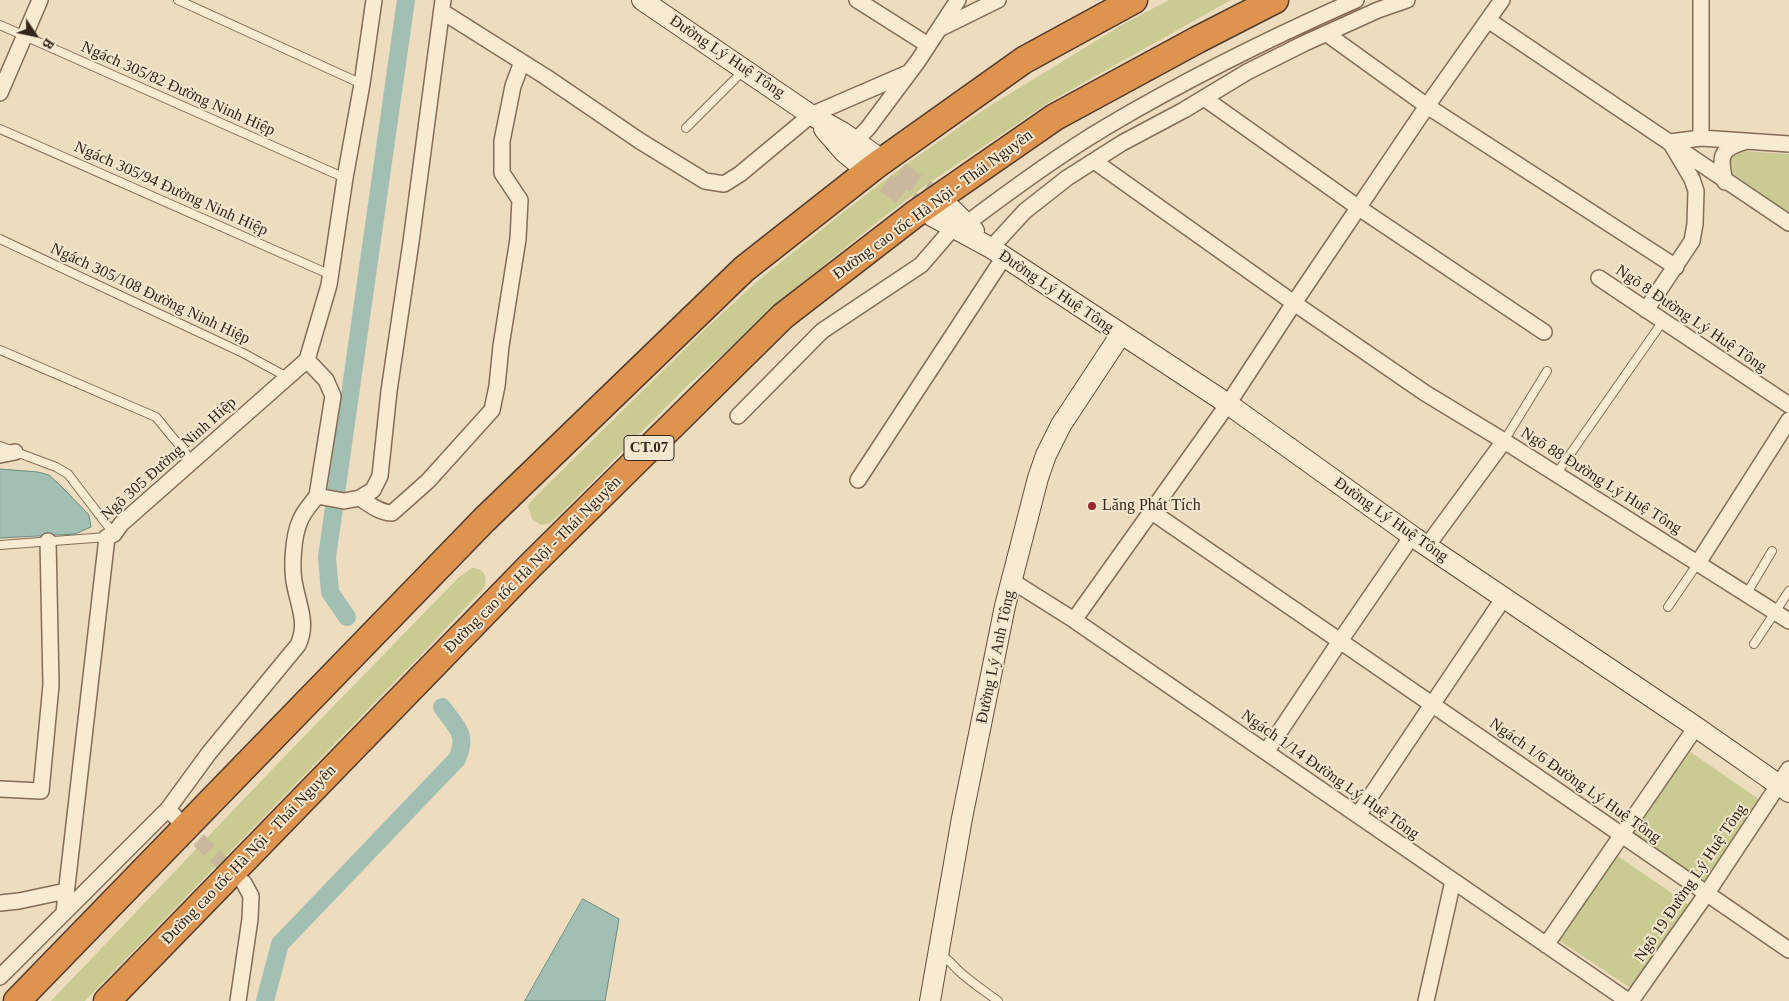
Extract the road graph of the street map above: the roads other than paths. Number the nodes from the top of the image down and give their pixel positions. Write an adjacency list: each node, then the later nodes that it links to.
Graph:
1 (40, 0): 19 (street)
2 (178, 0): 24 (lane)
3 (374, 0): 24 (street)
4 (857, 0): 20 (street)
5 (958, 0): 17 (street)
6 (998, 0): 17 (street)
7 (1134, 0): 105 (highway)
8 (1274, 0): 106 (highway, Đường cao tốc Hà Nội - Thái Nguyên / CT.07)
9 (1356, 0): 43 (street)
10 (1407, 0): 18 (street)
11 (1502, 0): 15 (street)
12 (1701, 0): 31 (street)
13 (653, 3): 22 (main road, Đường Lý Huệ Tông)
14 (443, 6): 21 (street); 69 (street)
15 (1488, 20): 27 (street); 33 (street)
16 (0, 25): 19 (lane, Ngách 305/82 Đường Ninh Hiệp)
17 (939, 29): 20 (street)
18 (1327, 34): 26 (street); 27 (street)
19 (25, 36): 25 (street); 38 (lane, Ngách 305/82 Đường Ninh Hiệp)
20 (928, 46): 23 (street)
21 (522, 62): 28 (street); 69 (street)
22 (745, 69): 28 (main road, Đường Lý Huệ Tông); 29 (lane)
23 (908, 73): 28 (street); 35 (street)
24 (362, 84): 38 (street)
25 (0, 93)
26 (1204, 98): 37 (street); 40 (street)
27 (1427, 106): 40 (street); 46 (street)
28 (811, 115): 35 (main road, Đường Lý Huệ Tông)
29 (686, 128)
30 (0, 129): 47 (lane, Ngách 305/94 Đường Ninh Hiệp)
31 (1701, 138): 32 (street); 33 (street)
32 (1745, 141): 34 (street); 39 (street)
33 (1670, 142): 39 (street); 46 (street)
34 (1789, 144)
35 (850, 147): 36 (main road, Đường Lý Huệ Tông)
36 (868, 160)
37 (1094, 161): 45 (street); 49 (street)
38 (345, 178): 47 (street)
39 (1725, 182): 42 (street)
40 (1359, 208): 49 (street); 52 (street)
41 (939, 210): 43 (main road, Đường Lý Huệ Tông)
42 (1789, 223)
43 (959, 226): 45 (main road, Đường Lý Huệ Tông); 60 (street)
44 (0, 238): 57 (lane, Ngách 305/108 Đường Ninh Hiệp)
45 (998, 253): 53 (main road, Đường Lý Huệ Tông); 67 (street)
46 (1676, 267): 50 (street)
47 (331, 275): 55 (street)
48 (1599, 278): 50 (street, Ngõ 8 Đường Lý Huệ Tông)
49 (1294, 303): 58 (street); 62 (street)
50 (1646, 310): 51 (street, Ngõ 8 Đường Lý Huệ Tông)
51 (1663, 321): 59 (street, Ngõ 8 Đường Lý Huệ Tông); 66 (lane)
52 (1544, 332)
53 (1121, 334): 58 (main road, Đường Lý Huệ Tông); 77 (main road, Đường Lý Anh Tông)
54 (0, 350): 65 (lane)
55 (307, 360): 57 (street, Ngõ 305 Đường Ninh Hiệp); 68 (street)
56 (1547, 370): 62 (lane)
57 (287, 377): 65 (street, Ngõ 305 Đường Ninh Hiệp)
58 (1228, 404): 70 (street); 73 (main road, Đường Lý Huệ Tông)
59 (1789, 405)
60 (738, 416)
61 (1789, 420): 76 (street)
62 (1504, 441): 66 (street, Ngõ 88 Đường Lý Huệ Tông); 73 (street, Ngõ 88 Đường Lý Huệ Tông)
63 (0, 446): 64 (lane)
64 (8, 454): 71 (lane)
65 (192, 461): 71 (street, Ngõ 305 Đường Ninh Hiệp)
66 (1557, 473): 76 (street, Ngõ 88 Đường Lý Huệ Tông)
67 (858, 480)
68 (320, 496): 69 (street); 91 (street)
69 (360, 498)
70 (1152, 512): 83 (street); 84 (street, Ngách 1/6 Đường Lý Huệ Tông)
71 (110, 536): 72 (lane); 97 (street, Ngõ 305 Đường Ninh Hiệp)
72 (48, 541): 74 (lane); 90 (street)
73 (1420, 541): 80 (main road, Đường Lý Huệ Tông); 84 (street, Ngõ 88 Đường Lý Huệ Tông)
74 (0, 545)
75 (1772, 551): 79 (lane)
76 (1698, 563): 79 (street, Ngõ 88 Đường Lý Huệ Tông); 81 (lane)
77 (1012, 581): 83 (street, Ngách 1/14 Đường Lý Huệ Tông); 103 (main road, Đường Lý Anh Tông)
78 (1789, 591): 82 (lane)
79 (1746, 593): 82 (street, Ngõ 88 Đường Lý Huệ Tông)
80 (1503, 599): 86 (street); 87 (main road, Đường Lý Huệ Tông)
81 (1668, 607)
82 (1783, 616): 85 (lane)
83 (1074, 620): 88 (street, Ngách 1/14 Đường Lý Huệ Tông)
84 (1340, 641): 86 (street, Ngách 1/6 Đường Lý Huệ Tông); 88 (street, Ngõ 88 Đường Lý Huệ Tông)
85 (1754, 644)
86 (1433, 705): 92 (street); 94 (street, Ngách 1/6 Đường Lý Huệ Tông)
87 (1696, 727): 89 (main road, Đường Lý Huệ Tông); 94 (street)
88 (1266, 752): 92 (street, Ngách 1/14 Đường Lý Huệ Tông)
89 (1786, 782): 98 (street, Ngõ 19 Đường Lý Huệ Tông)
90 (0, 789)
91 (168, 809): 93 (street); 100 (street)
92 (1358, 815): 95 (street, Ngách 1/14 Đường Lý Huệ Tông)
93 (182, 824)
94 (1622, 834): 98 (street, Ngách 1/6 Đường Lý Huệ Tông); 101 (street)
95 (1453, 881): 101 (street, Ngách 1/14 Đường Lý Huệ Tông); 110 (street)
96 (244, 883): 107 (street)
97 (66, 891): 99 (street); 100 (street, Ngõ 305 Đường Ninh Hiệp)
98 (1707, 893): 102 (street, Ngách 1/6 Đường Lý Huệ Tông); 111 (street, Ngõ 19 Đường Lý Huệ Tông)
99 (0, 903)
100 (64, 912): 104 (street)
101 (1546, 944): 111 (street, Ngách 1/14 Đường Lý Huệ Tông)
102 (1789, 950)
103 (938, 954): 108 (main road, Đường Lý Anh Tông); 109 (lane)
104 (0, 977)
105 (17, 1001)
106 (107, 1001)
107 (238, 1001)
108 (930, 1001)
109 (998, 1001)
110 (1426, 1001)
111 (1629, 1001)

